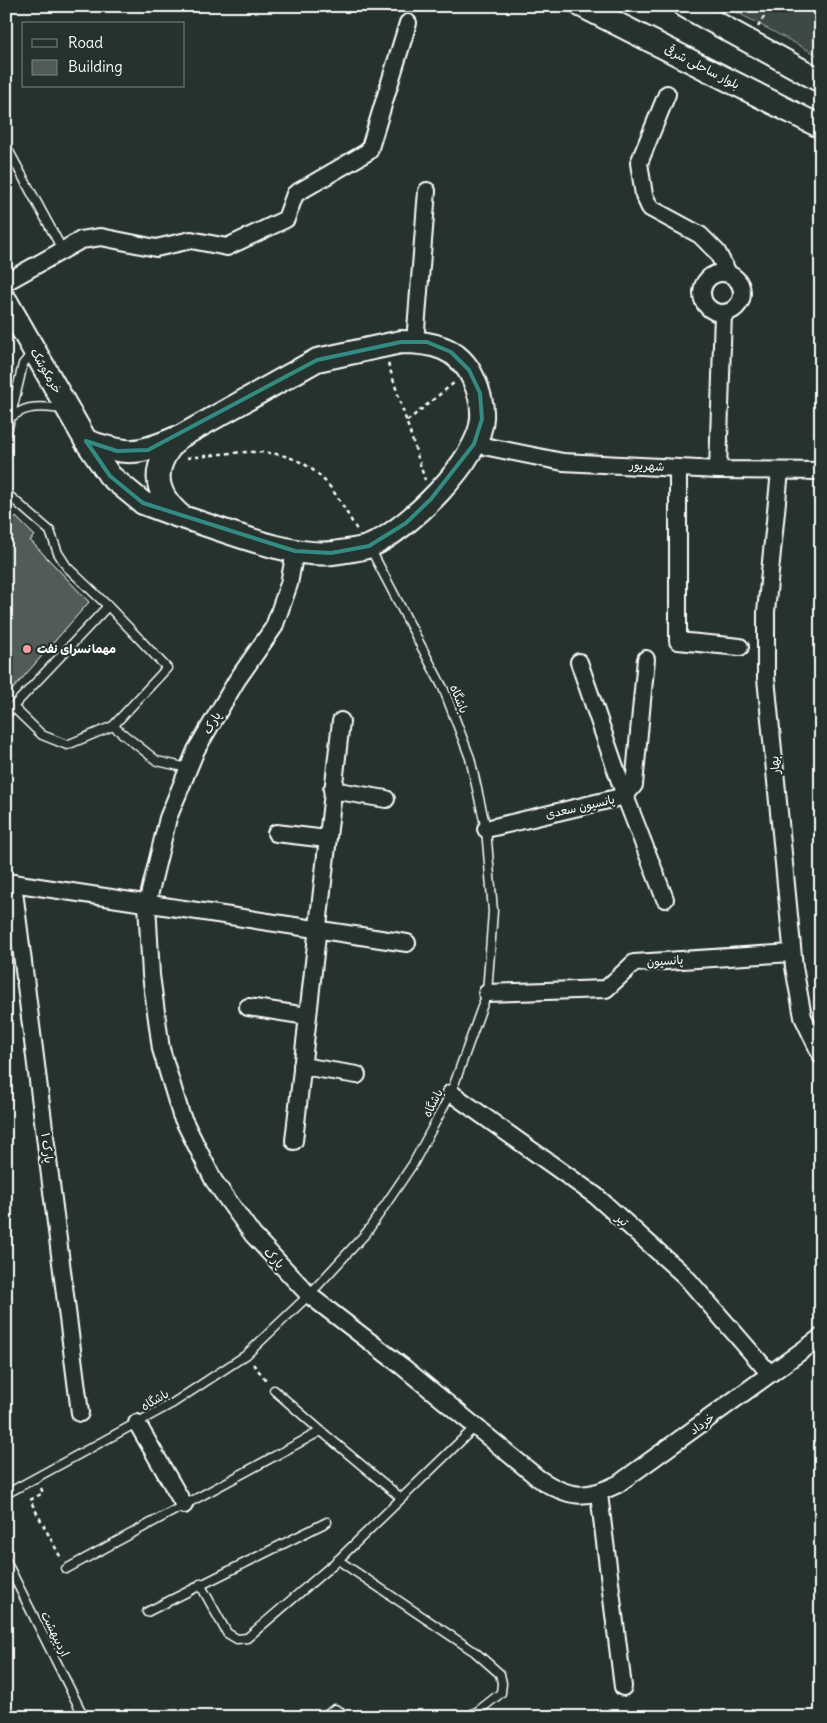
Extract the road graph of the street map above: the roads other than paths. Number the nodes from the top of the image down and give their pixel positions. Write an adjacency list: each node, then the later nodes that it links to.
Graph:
1 (582, 6): 3 (street, بلوار ساحلی شرقی)
2 (686, 6): 5 (street)
3 (597, 12): 7 (street, بلوار ساحلی شرقی)
4 (408, 23): 10 (street)
5 (821, 81)
6 (667, 94): 11 (street)
7 (821, 127)
8 (6, 146): 10 (lane)
9 (428, 191): 15 (street)
10 (62, 249): 12 (street)
11 (728, 274): 14 (street); 14 (street)
12 (6, 282)
13 (6, 301): 16 (street, خرمکوشک)
14 (723, 313): 24 (street)
15 (415, 342): 20 (street); 22 (street)
16 (35, 351): 17 (street, خرمکوشک); 18 (lane)
17 (68, 409): 18 (lane); 21 (street, خرمکوشک)
18 (13, 416): 19 (lane)
19 (6, 436)
20 (178, 438): 21 (street); 28 (street)
21 (86, 441): 28 (street, خرمکوشک)
22 (474, 444): 23 (street, شهریور); 29 (street)
23 (678, 468): 24 (street, شهریور); 32 (street)
24 (718, 470): 25 (street, شهریور)
25 (780, 471): 26 (street, شهریور); 51 (street, بهار)
26 (821, 471)
27 (6, 493): 31 (lane)
28 (182, 518): 30 (street, خرمکوشک)
29 (370, 546): 30 (street, خرمکوشک); 43 (lane, باشگاه)
30 (295, 551): 39 (street, پارک)
31 (108, 606): 35 (lane); 38 (lane)
32 (740, 647)
33 (646, 659): 41 (street, پانسیون سعدی)
34 (580, 662): 41 (street)
35 (13, 707): 36 (lane); 38 (lane)
36 (6, 714)
37 (341, 721): 40 (street)
38 (113, 726): 39 (lane)
39 (188, 768): 48 (street, پارک)
40 (332, 790): 42 (street); 45 (street)
41 (625, 796): 43 (street, پانسیون سعدی); 47 (street)
42 (386, 798)
43 (486, 829): 52 (lane, باشگاه)
44 (276, 833): 45 (street)
45 (327, 839): 49 (street)
46 (10, 883): 48 (street); 64 (street, پارک ۱)
47 (665, 899)
48 (147, 904): 49 (street); 60 (street, پارک)
49 (316, 929): 50 (street); 54 (street)
50 (407, 943)
51 (792, 953): 52 (street, پانسیون); 55 (street, بهار)
52 (487, 993): 58 (lane, باشگاه)
53 (248, 1007): 54 (street)
54 (307, 1016): 56 (street)
55 (821, 1055)
56 (302, 1066): 57 (street); 59 (street)
57 (358, 1075)
58 (451, 1093): 60 (lane, باشگاه); 62 (street, تیر)
59 (294, 1141)
60 (309, 1296): 65 (lane, باشگاه); 66 (street, پارک)
61 (821, 1337): 62 (street, خرداد)
62 (770, 1374): 69 (street, خرداد)
63 (274, 1390): 67 (lane)
64 (80, 1413)
65 (137, 1423): 68 (lane, باشگاه); 72 (street)
66 (475, 1427): 70 (street, پارک); 71 (lane)
67 (321, 1431): 71 (lane); 72 (lane)
68 (6, 1494)
69 (599, 1494): 70 (street, خرداد); 79 (street)
70 (577, 1496)
71 (401, 1498): 74 (lane)
72 (184, 1505): 76 (lane)
73 (327, 1522): 77 (lane)
74 (338, 1560): 77 (lane); 84 (lane)
75 (6, 1561): 80 (lane, اردیبهشت)
76 (66, 1569)
77 (200, 1584): 78 (lane)
78 (147, 1612)
79 (623, 1687)
80 (83, 1714): 81 (lane)
81 (72, 1717)
82 (321, 1717): 83 (lane)
83 (345, 1717)
84 (467, 1717)

